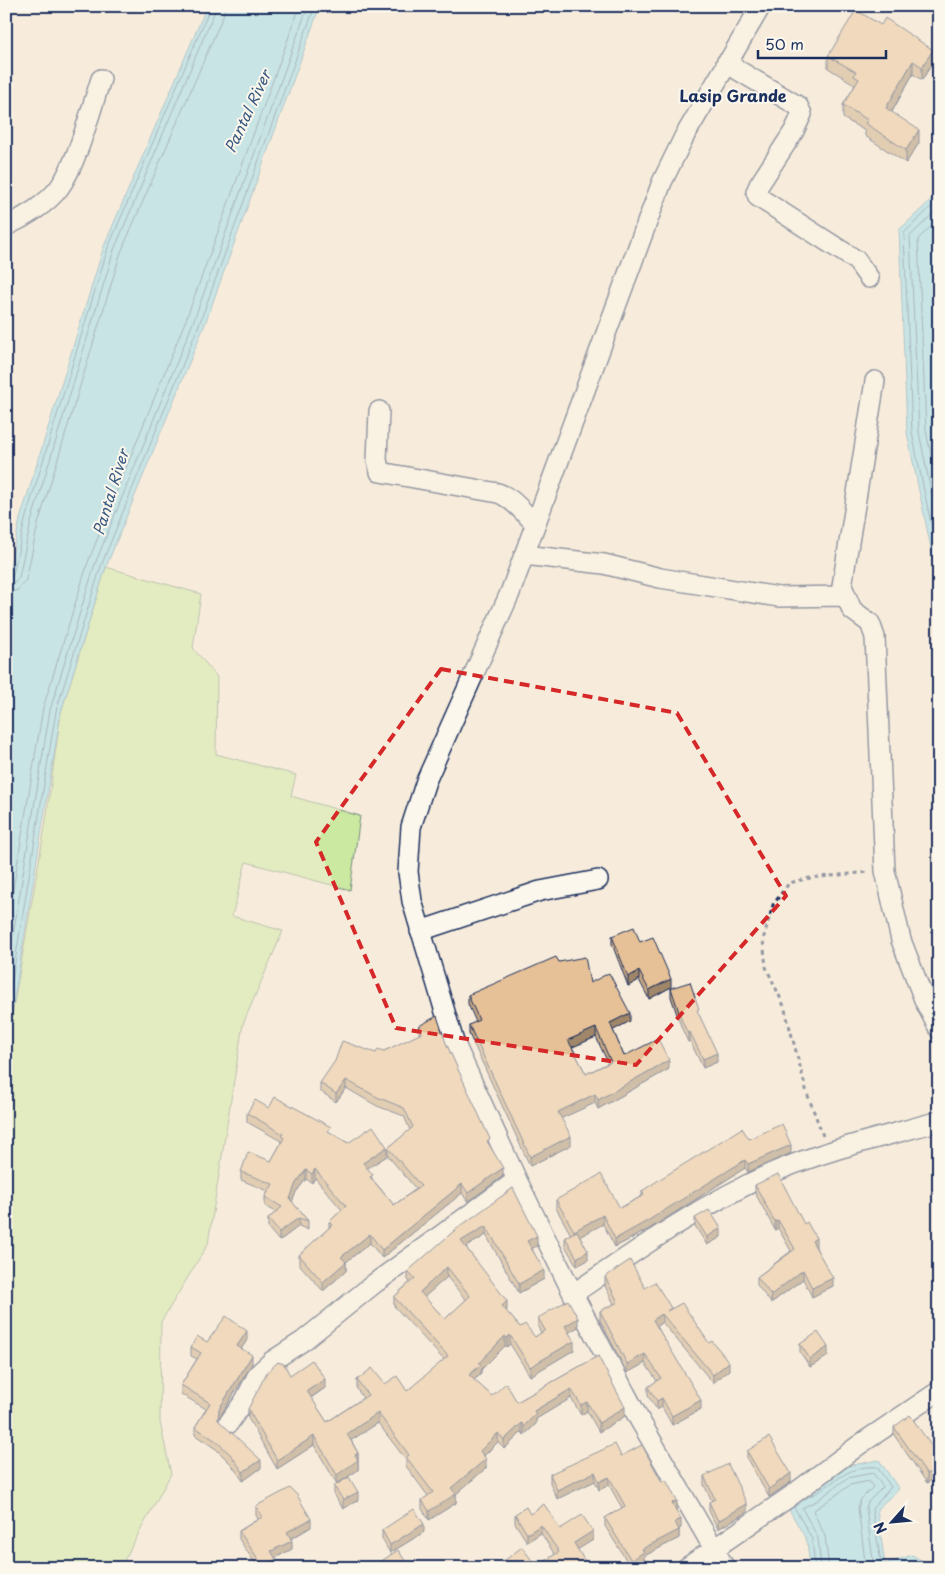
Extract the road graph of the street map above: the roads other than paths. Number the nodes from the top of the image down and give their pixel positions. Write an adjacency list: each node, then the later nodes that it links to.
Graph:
1 (761, 6): 2 (street)
2 (726, 63): 5 (street); 8 (street)
3 (101, 79): 4 (street)
4 (6, 226)
5 (869, 278)
6 (876, 381): 10 (street)
7 (379, 411): 8 (street)
8 (536, 523): 9 (street)
9 (524, 555): 10 (street); 12 (street)
10 (846, 596): 13 (street)
11 (598, 880): 12 (street)
12 (420, 931): 15 (street)
13 (939, 1029)
14 (939, 1121): 16 (street)
15 (517, 1180): 16 (street); 18 (street)
16 (573, 1294): 19 (street)
17 (939, 1391): 19 (street)
18 (228, 1424)
19 (714, 1550): 20 (street); 21 (street)
20 (686, 1568)
21 (725, 1568)

